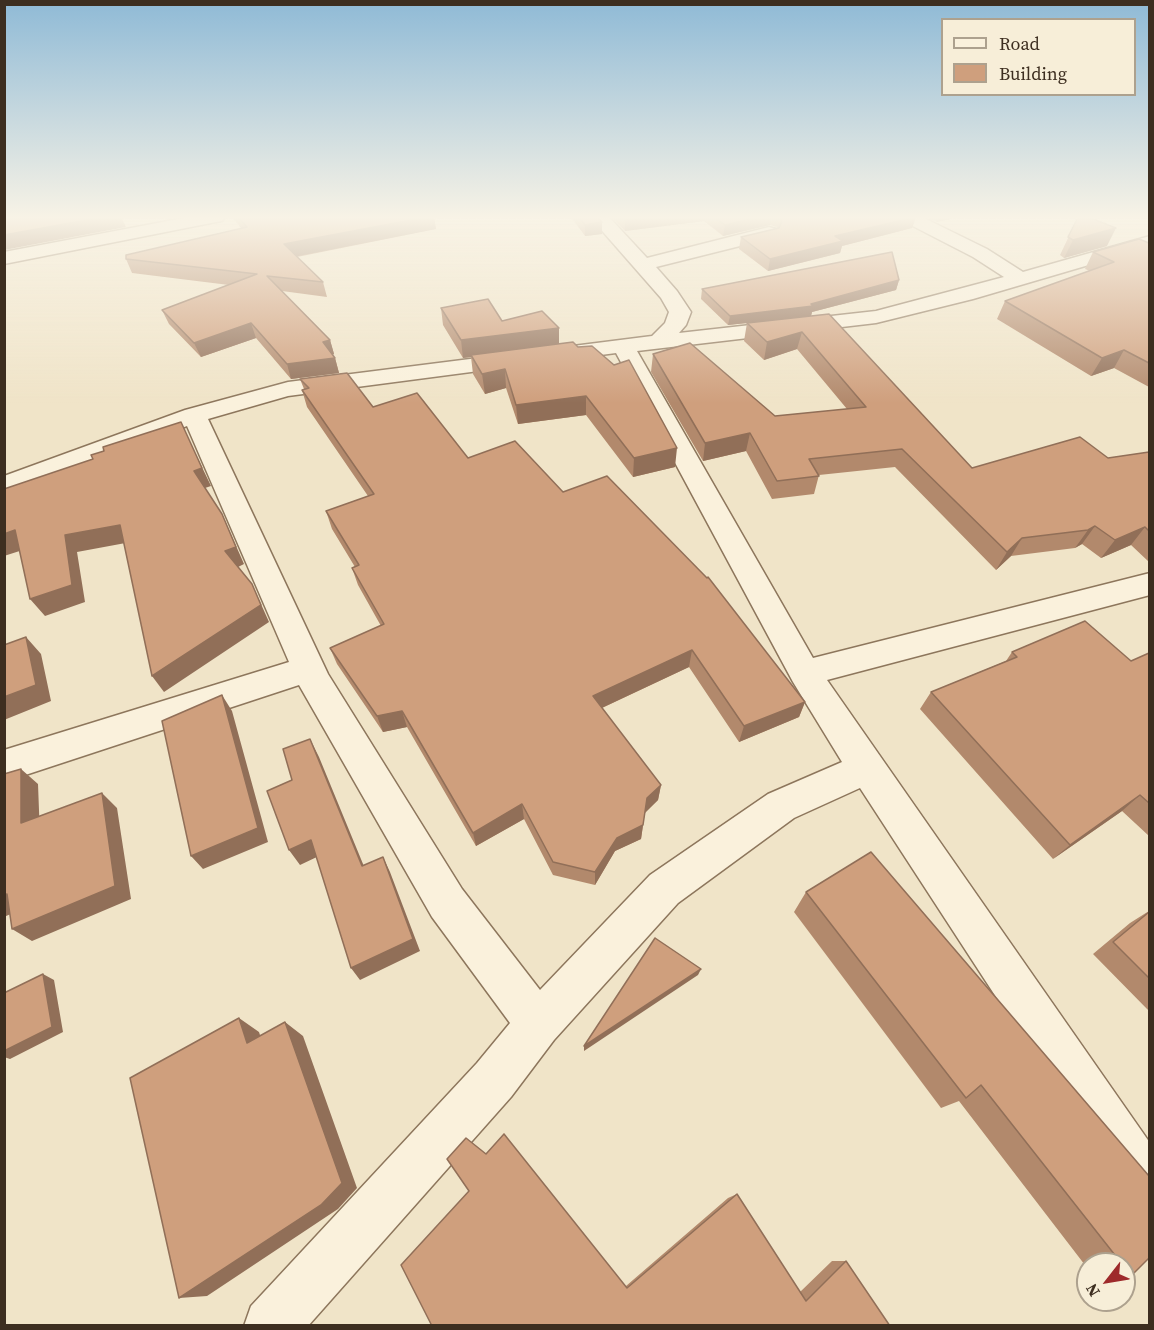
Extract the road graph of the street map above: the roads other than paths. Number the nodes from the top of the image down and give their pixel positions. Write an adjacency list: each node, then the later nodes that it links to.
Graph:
1 (655, 279): 3 (street)
2 (1020, 279): 3 (street)
3 (640, 344): 4 (street); 8 (street)
4 (194, 415): 5 (street); 7 (street)
5 (4, 486)
6 (1147, 587): 8 (street)
7 (307, 669): 9 (street); 11 (street)
8 (805, 673): 10 (street)
9 (4, 766)
10 (865, 769): 11 (street); 12 (street)
11 (538, 1024): 13 (street)
12 (1149, 1188)
13 (272, 1326)

